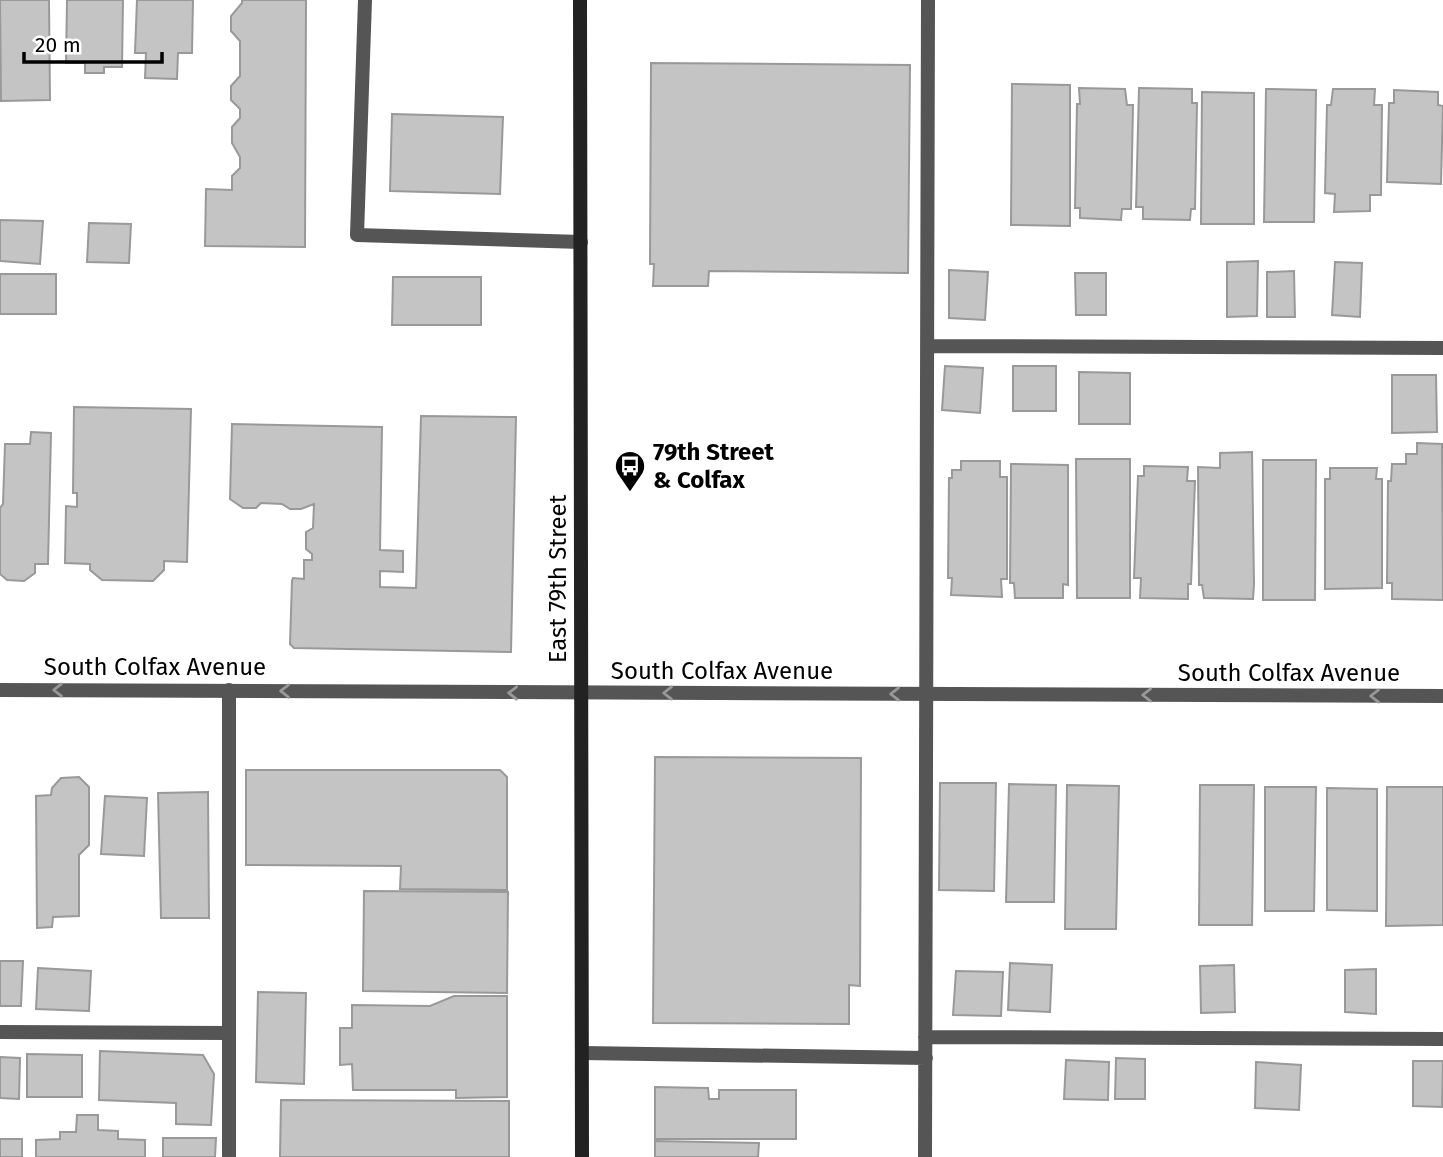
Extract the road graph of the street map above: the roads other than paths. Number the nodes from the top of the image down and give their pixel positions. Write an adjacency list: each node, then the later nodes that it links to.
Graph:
1 (365, 0): 4 (street)
2 (580, 0): 4 (main road, East 79th Street)
3 (928, 0): 5 (street)
4 (581, 242): 9 (main road, East 79th Street)
5 (928, 346): 6 (street); 10 (street)
6 (1443, 348)
7 (0, 690): 8 (street, South Colfax Avenue, one-way to 7)
8 (229, 690): 9 (street, South Colfax Avenue, one-way to 8); 13 (street)
9 (581, 693): 10 (street, South Colfax Avenue, one-way to 9); 16 (main road, East 79th Street)
10 (927, 694): 11 (street, South Colfax Avenue, one-way to 10); 14 (street)
11 (1443, 696)
12 (0, 1032): 13 (street)
13 (229, 1033): 18 (street)
14 (925, 1037): 15 (street); 17 (street)
15 (1443, 1039)
16 (582, 1053): 17 (street); 19 (main road, East 79th Street)
17 (926, 1058): 20 (street)
18 (229, 1157)
19 (582, 1157)
20 (925, 1157)

